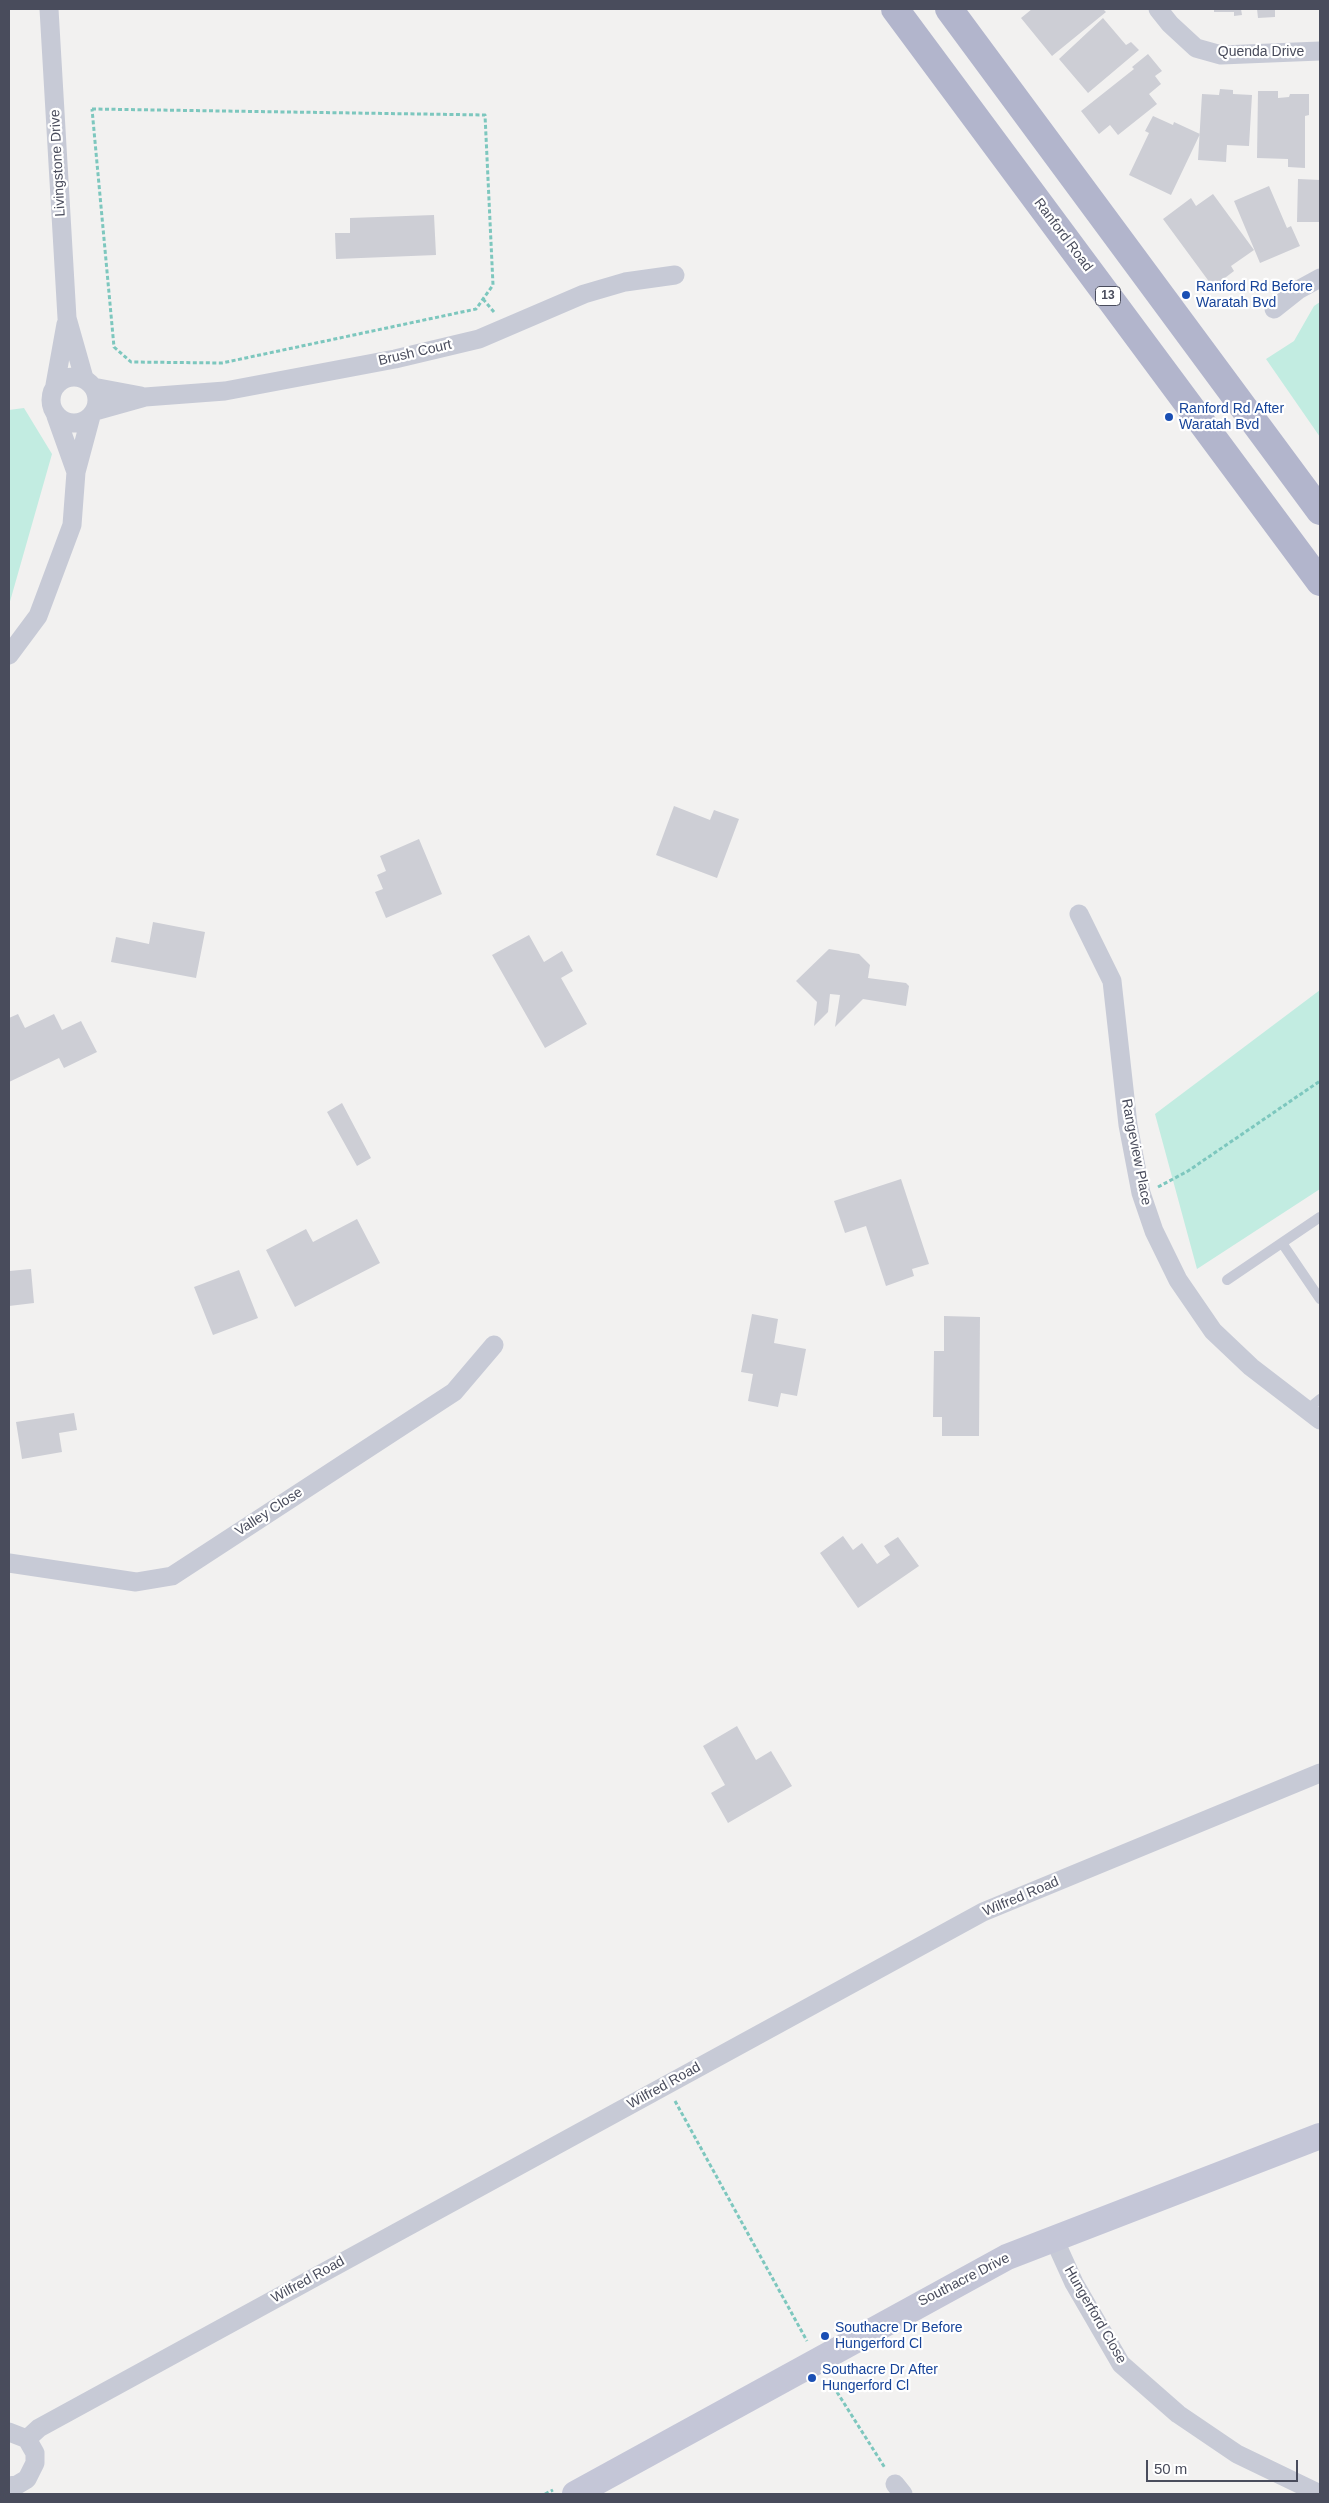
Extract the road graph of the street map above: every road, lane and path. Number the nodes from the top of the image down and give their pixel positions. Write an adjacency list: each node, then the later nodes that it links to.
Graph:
1 (49, 9): 10 (street, Livingstone Drive)
2 (895, 9): 18 (main road, Ranford Road / 13)
3 (949, 9): 17 (main road)
4 (1158, 9): 5 (street, Quenda Drive)
5 (1320, 51)
6 (485, 114): 6 (path)
7 (675, 275): 13 (street, Brush Court)
8 (1320, 278): 9 (street)
9 (1274, 309)
10 (67, 318): 11 (street, Livingstone Drive); 12 (street, Livingstone Drive)
11 (89, 382): 12 (street); 13 (street, Brush Court); 14 (street)
12 (55, 385): 15 (street)
13 (145, 397): 14 (street, Brush Court)
14 (93, 414): 15 (street); 16 (street)
15 (56, 416): 16 (street)
16 (76, 472): 19 (street)
17 (1320, 511)
18 (1320, 582)
19 (9, 655)
20 (1079, 914): 22 (street, Rangeview Place)
21 (1320, 1081): 22 (path)
22 (1141, 1193): 28 (street, Rangeview Place)
23 (1320, 1216): 24 (lane)
24 (1282, 1243): 25 (lane); 26 (lane)
25 (1227, 1280)
26 (1320, 1299)
27 (494, 1345): 29 (street, Valley Close)
28 (1316, 1409)
29 (9, 1563)
30 (1320, 1773): 31 (street, Wilfred Road)
31 (667, 2085): 34 (path); 36 (street, Wilfred Road)
32 (1320, 2136): 33 (street, Southacre Drive)
33 (1054, 2241): 34 (street, Southacre Drive); 40 (street, Hungerford Close)
34 (817, 2360): 38 (path); 39 (street, Southacre Drive)
35 (9, 2432): 36 (street)
36 (27, 2439): 37 (street)
37 (9, 2486)
38 (899, 2489)
39 (575, 2494)
40 (1320, 2494)

